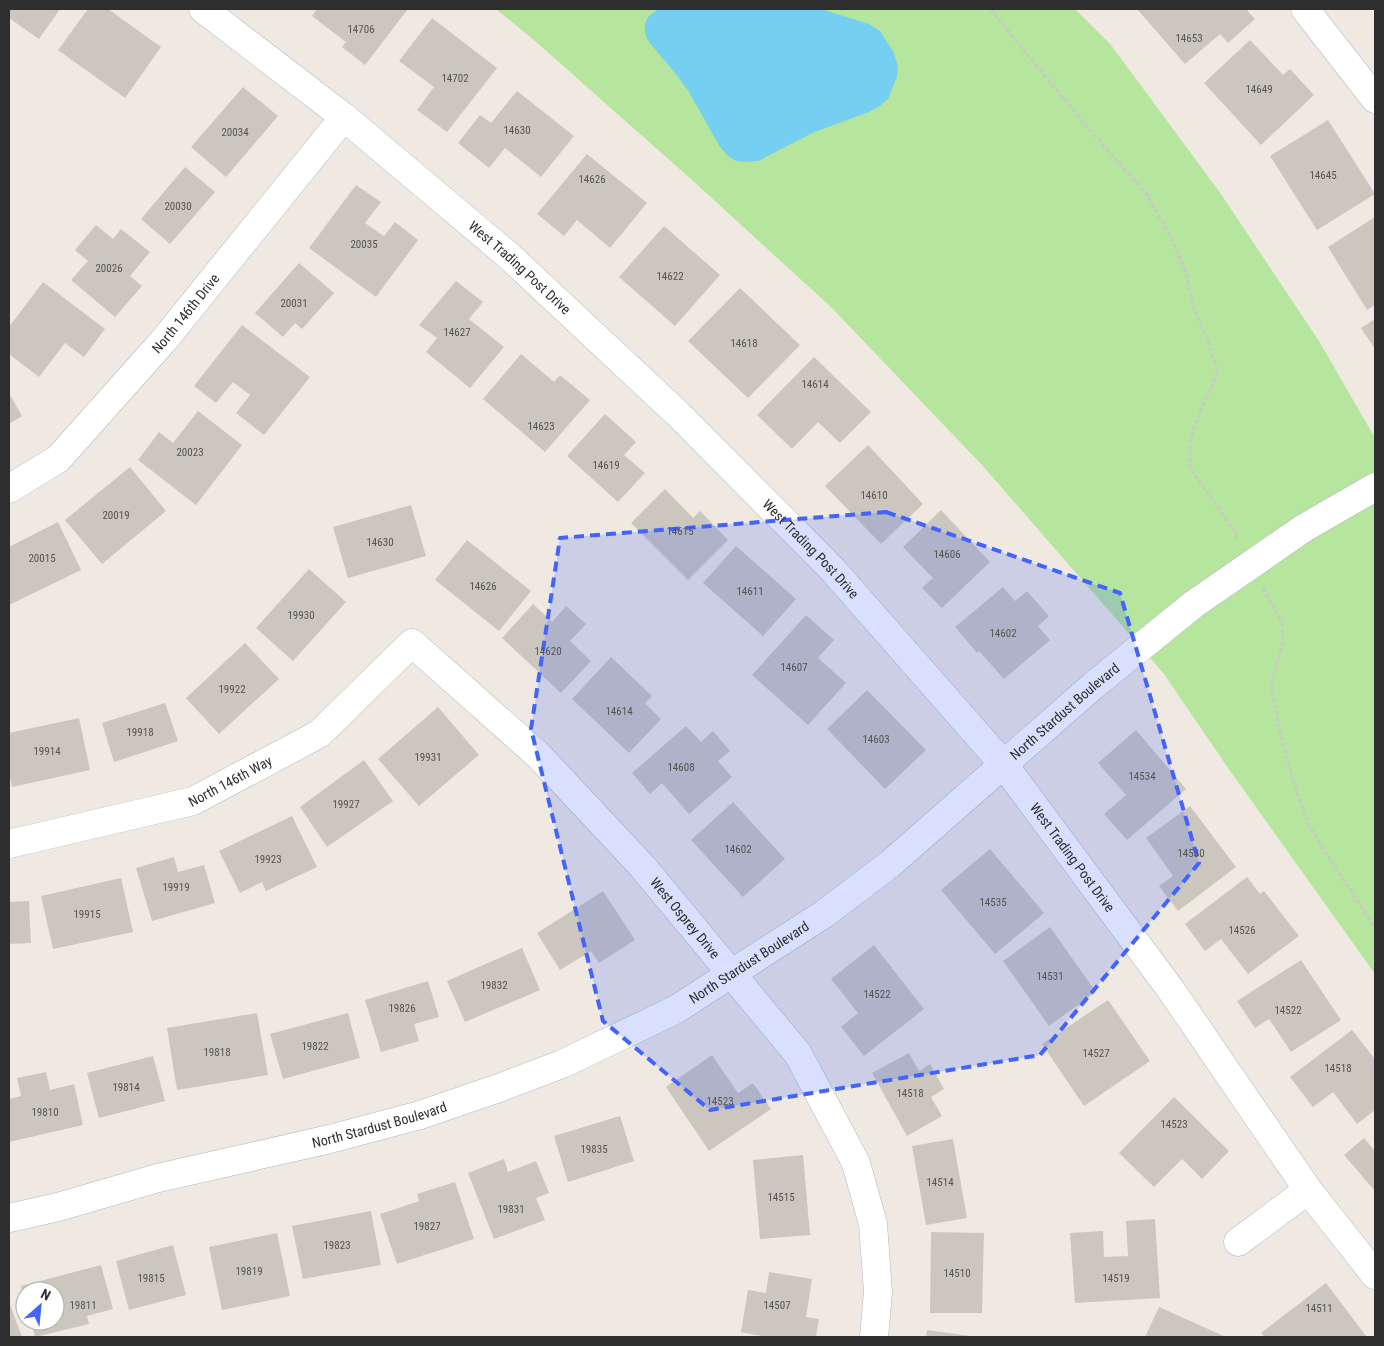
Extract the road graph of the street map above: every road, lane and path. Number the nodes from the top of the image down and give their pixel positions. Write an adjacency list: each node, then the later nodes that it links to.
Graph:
1 (204, 9): 5 (street, West Trading Post Drive)
2 (990, 9): 8 (path)
3 (1305, 9): 4 (street)
4 (1375, 99)
5 (344, 116): 7 (street, North 146th Drive); 10 (street, West Trading Post Drive)
6 (1375, 487): 8 (street, North Stardust Boulevard)
7 (9, 489)
8 (1250, 566): 10 (street, North Stardust Boulevard); 12 (path)
9 (412, 643): 11 (street, North 146th Way); 13 (street, West Osprey Drive)
10 (1004, 765): 13 (street, North Stardust Boulevard); 14 (street, West Trading Post Drive)
11 (9, 844)
12 (1375, 928)
13 (731, 974): 15 (street, North Stardust Boulevard); 18 (street, West Osprey Drive)
14 (1308, 1190): 16 (street); 17 (street, West Trading Post Drive)
15 (9, 1218)
16 (1238, 1242)
17 (1375, 1275)
18 (874, 1337)

